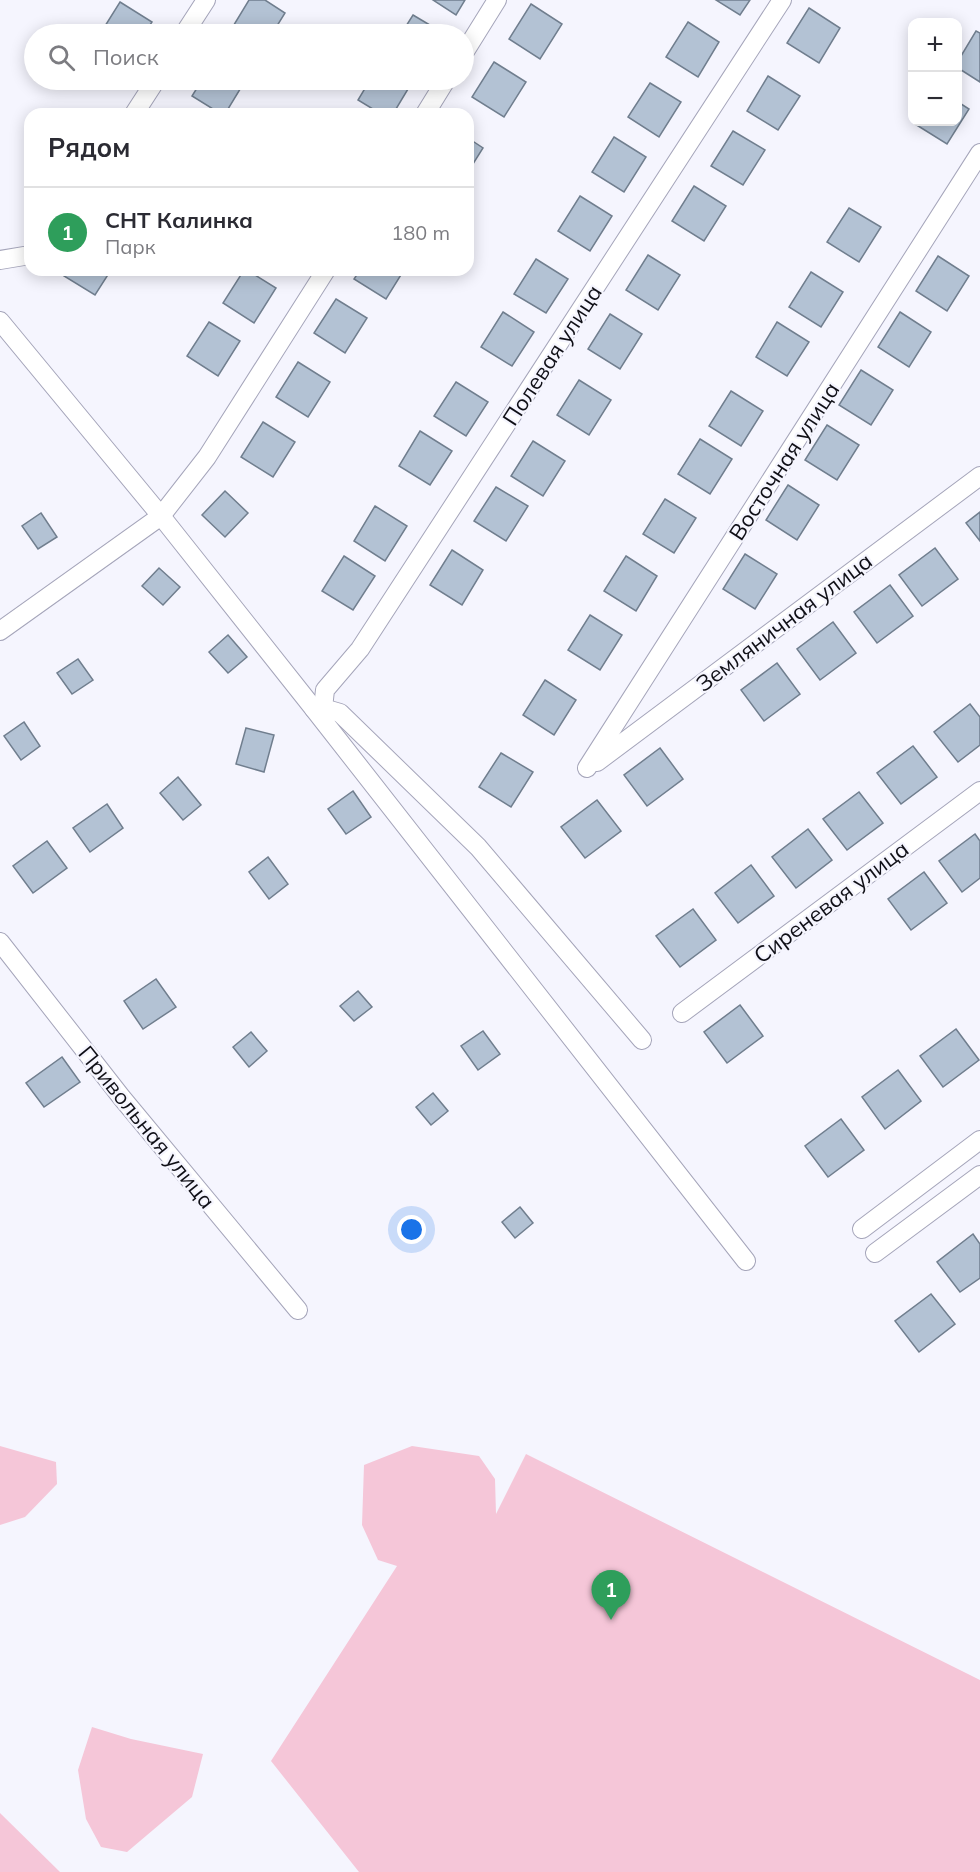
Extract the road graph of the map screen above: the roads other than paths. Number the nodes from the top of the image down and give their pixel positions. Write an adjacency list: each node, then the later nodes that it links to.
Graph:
1 (206, 0): 4 (street)
2 (497, 0): 5 (street)
3 (782, 0): 18 (street, Полевая улица)
4 (190, 24)
5 (474, 37)
6 (150, 90): 8 (street)
7 (440, 90): 9 (street)
8 (138, 108)
9 (429, 108)
10 (980, 153): 19 (street, Восточная улица)
11 (24, 256): 12 (street)
12 (0, 260)
13 (322, 276): 16 (street)
14 (0, 321): 16 (street)
15 (980, 476): 19 (street, Земляничная улица)
16 (161, 516): 17 (street); 18 (street)
17 (0, 631)
18 (318, 709): 23 (street); 28 (street)
19 (587, 768)
20 (980, 791): 22 (street, Сиреневая улица)
21 (0, 942): 29 (street, Привольная улица)
22 (682, 1013)
23 (642, 1040)
24 (980, 1140): 26 (street)
25 (980, 1175): 27 (street)
26 (862, 1229)
27 (875, 1253)
28 (746, 1261)
29 (298, 1310)

